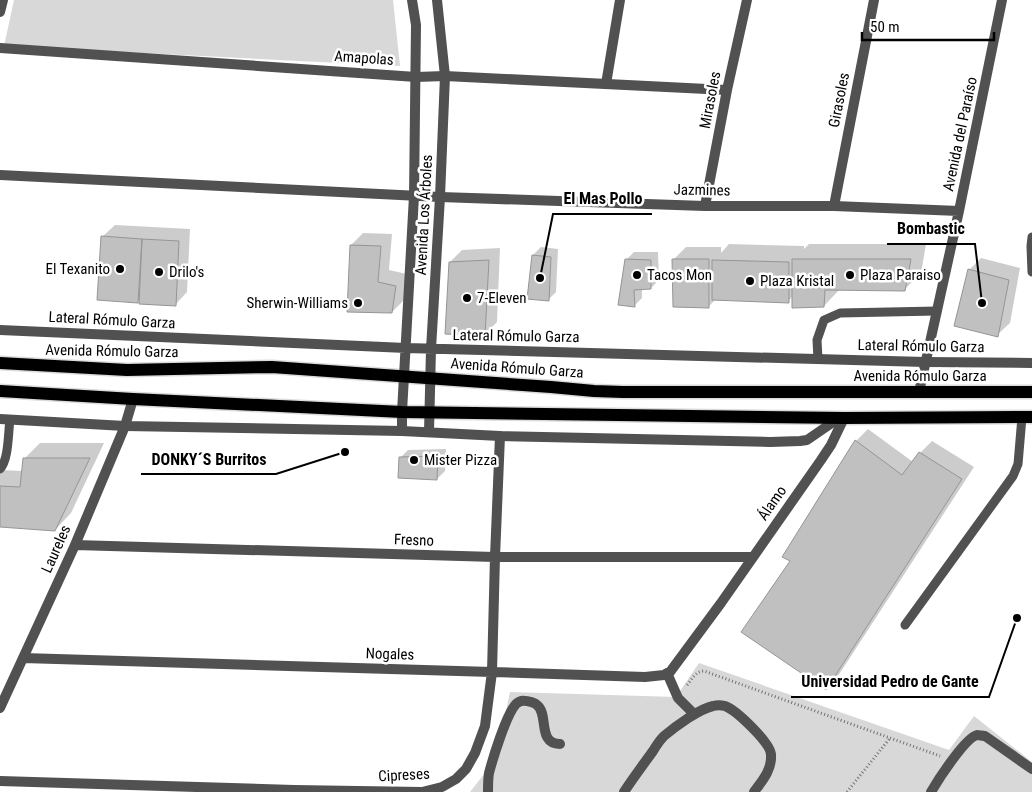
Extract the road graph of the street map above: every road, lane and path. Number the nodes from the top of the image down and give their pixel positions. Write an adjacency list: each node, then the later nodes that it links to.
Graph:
1 (3, 0): 8 (street)
2 (412, 0): 11 (street, Avenida Los Árboles)
3 (437, 0): 10 (street, Avenida Los Árboles)
4 (620, 0): 12 (street)
5 (747, 0): 13 (street, Mirasoles)
6 (874, 0): 18 (street, Girasoles)
7 (1002, 0): 19 (street, Avenida del Paraíso)
8 (0, 12)
9 (0, 48): 11 (street, Amapolas)
10 (445, 76): 11 (street, Amapolas); 12 (street, Amapolas); 16 (street, Avenida Los Árboles)
11 (416, 77): 15 (street, Avenida Los Árboles)
12 (606, 84): 13 (street, Amapolas)
13 (727, 90): 17 (street, Mirasoles)
14 (0, 175): 15 (street, Jazmines)
15 (414, 196): 16 (street, Jazmines); 24 (street, Avenida Los Árboles)
16 (440, 197): 17 (street, Jazmines); 25 (street, Avenida Los Árboles)
17 (704, 206): 18 (street, Jazmines)
18 (834, 206): 19 (street, Jazmines)
19 (959, 211): 22 (street, Avenida del Paraíso)
20 (1032, 238): 21 (lane)
21 (1032, 272)
22 (937, 311): 26 (lane); 27 (street, Avenida del Paraíso)
23 (0, 330): 24 (street, Lateral Rómulo Garza)
24 (406, 348): 25 (street, Lateral Rómulo Garza); 30 (street, Avenida Los Árboles)
25 (431, 349): 26 (street, Lateral Rómulo Garza); 31 (street, Avenida Los Árboles)
26 (818, 359): 27 (street, Lateral Rómulo Garza)
27 (925, 362): 29 (street, Lateral Rómulo Garza); 33 (street, Avenida del Paraíso)
28 (0, 363): 30 (main road, Avenida Rómulo Garza)
29 (1032, 363)
30 (404, 376): 31 (main road, Avenida Rómulo Garza); 36 (street, Avenida Los Árboles)
31 (431, 378): 33 (main road, Avenida Rómulo Garza); 37 (street, Avenida Los Árboles)
32 (0, 391): 35 (main road)
33 (919, 392): 34 (main road, Avenida Rómulo Garza)
34 (1032, 392)
35 (133, 399): 36 (main road); 41 (street, Laureles)
36 (402, 412): 37 (main road); 42 (street, Avenida Los Árboles)
37 (429, 412): 39 (main road); 43 (street, Avenida Los Árboles)
38 (1027, 417): 39 (main road); 49 (lane)
39 (842, 418): 44 (street); 48 (street, Álamo)
40 (5, 419): 41 (street); 45 (lane)
41 (125, 426): 42 (street); 46 (street, Laureles)
42 (402, 431): 43 (street)
43 (429, 432): 44 (street)
44 (500, 436): 47 (street, Cipreses)
45 (0, 469)
46 (75, 545): 47 (street, Fresno); 50 (street, Laureles)
47 (495, 557): 48 (street, Fresno); 51 (street, Cipreses)
48 (752, 558): 52 (street, Álamo)
49 (905, 625)
50 (23, 658): 51 (street, Nogales); 54 (street, Laureles)
51 (492, 672): 52 (street, Nogales); 62 (street, Cipreses)
52 (667, 673): 53 (street)
53 (678, 698): 55 (street); 56 (path)
54 (0, 708)
55 (694, 714): 65 (street); 66 (street)
56 (890, 738): 58 (path); 67 (path)
57 (560, 744): 64 (street)
58 (952, 760): 59 (street); 68 (street)
59 (1032, 769)
60 (0, 781): 61 (street, Cipreses)
61 (87, 784): 62 (street, Cipreses); 63 (street)
62 (295, 791)
63 (97, 792)
64 (488, 792)
65 (624, 792)
66 (754, 792)
67 (847, 792)
68 (931, 792)

